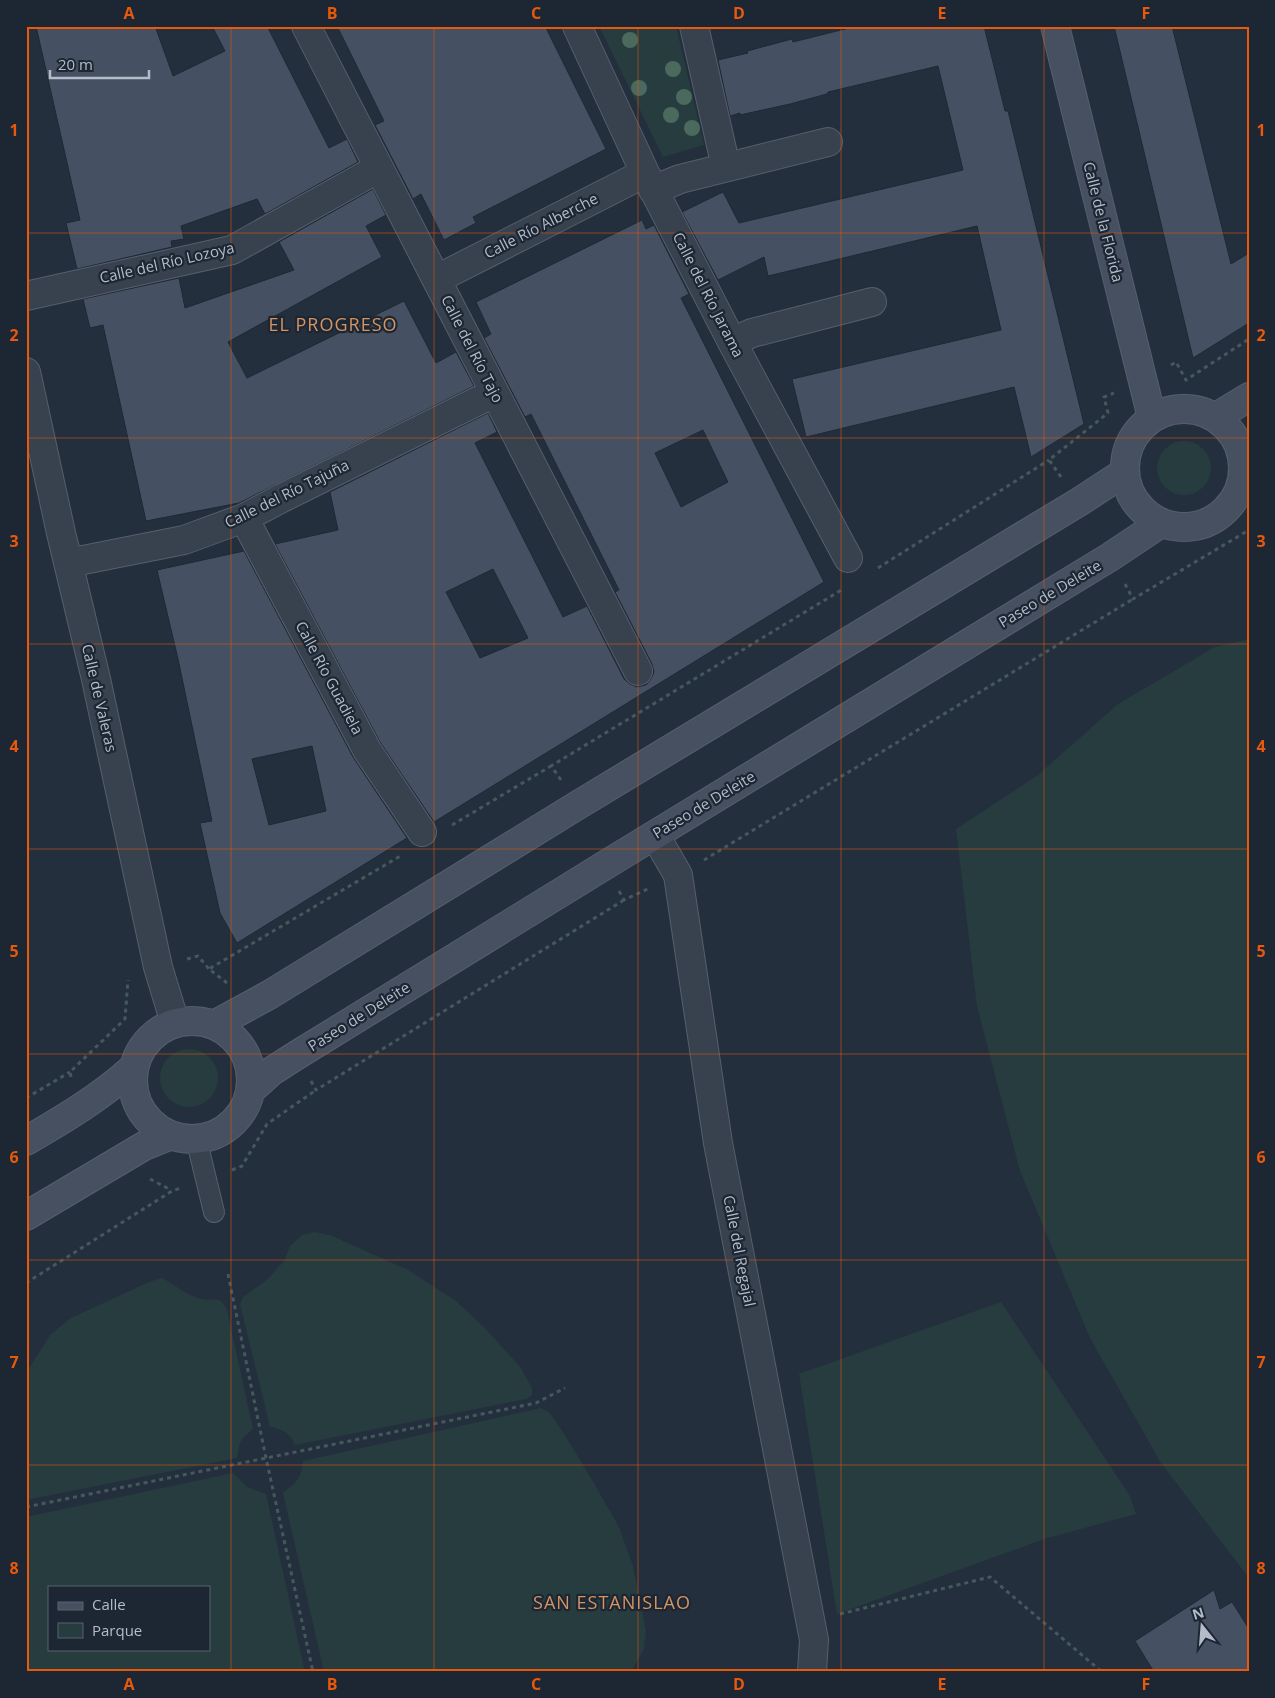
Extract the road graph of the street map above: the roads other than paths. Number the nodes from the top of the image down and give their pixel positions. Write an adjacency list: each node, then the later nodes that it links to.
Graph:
1 (306, 26): 7 (street, Calle del Río Tajo)
2 (577, 26): 8 (street, Calle del Río Jarama)
3 (694, 26): 6 (street)
4 (1054, 26): 17 (main road, Calle de la Florida)
5 (828, 142): 6 (street, Calle Río Alberche)
6 (726, 167): 8 (street, Calle Río Alberche)
7 (379, 168): 9 (street, Calle del Río Tajo); 10 (street, Calle del Río Lozoya)
8 (649, 181): 9 (street, Calle Río Alberche); 12 (street, Calle del Río Jarama)
9 (436, 279): 14 (street, Calle del Río Tajo)
10 (26, 296)
11 (872, 302): 12 (street)
12 (732, 342): 22 (street, Calle del Río Jarama)
13 (26, 372): 23 (street, Calle de Valeras)
14 (494, 393): 20 (street, Calle del Río Tajuña); 24 (street, Calle del Río Tajo)
15 (1249, 397): 16 (main road)
16 (1216, 417): 17 (main road); 19 (main road)
17 (1152, 418): 18 (main road)
18 (1125, 472): 21 (main road); 28 (main road)
19 (1247, 472): 21 (main road)
20 (244, 518): 23 (street, Calle del Río Tajuña); 26 (street, Calle Río Guadiela)
21 (1161, 523): 25 (main road, Paseo de Deleite)
22 (848, 558)
23 (68, 563): 27 (street, Calle de Valeras)
24 (638, 671)
25 (655, 835): 30 (main road, Paseo de Deleite); 35 (street, Calle del Regajal)
26 (414, 842)
27 (175, 1023): 28 (main road); 29 (main road)
28 (214, 1025): 30 (main road)
29 (134, 1068): 31 (main road); 32 (main road)
30 (250, 1091): 31 (main road)
31 (183, 1137): 33 (lane); 34 (main road)
32 (26, 1142)
33 (214, 1212)
34 (26, 1216)
35 (812, 1672)

